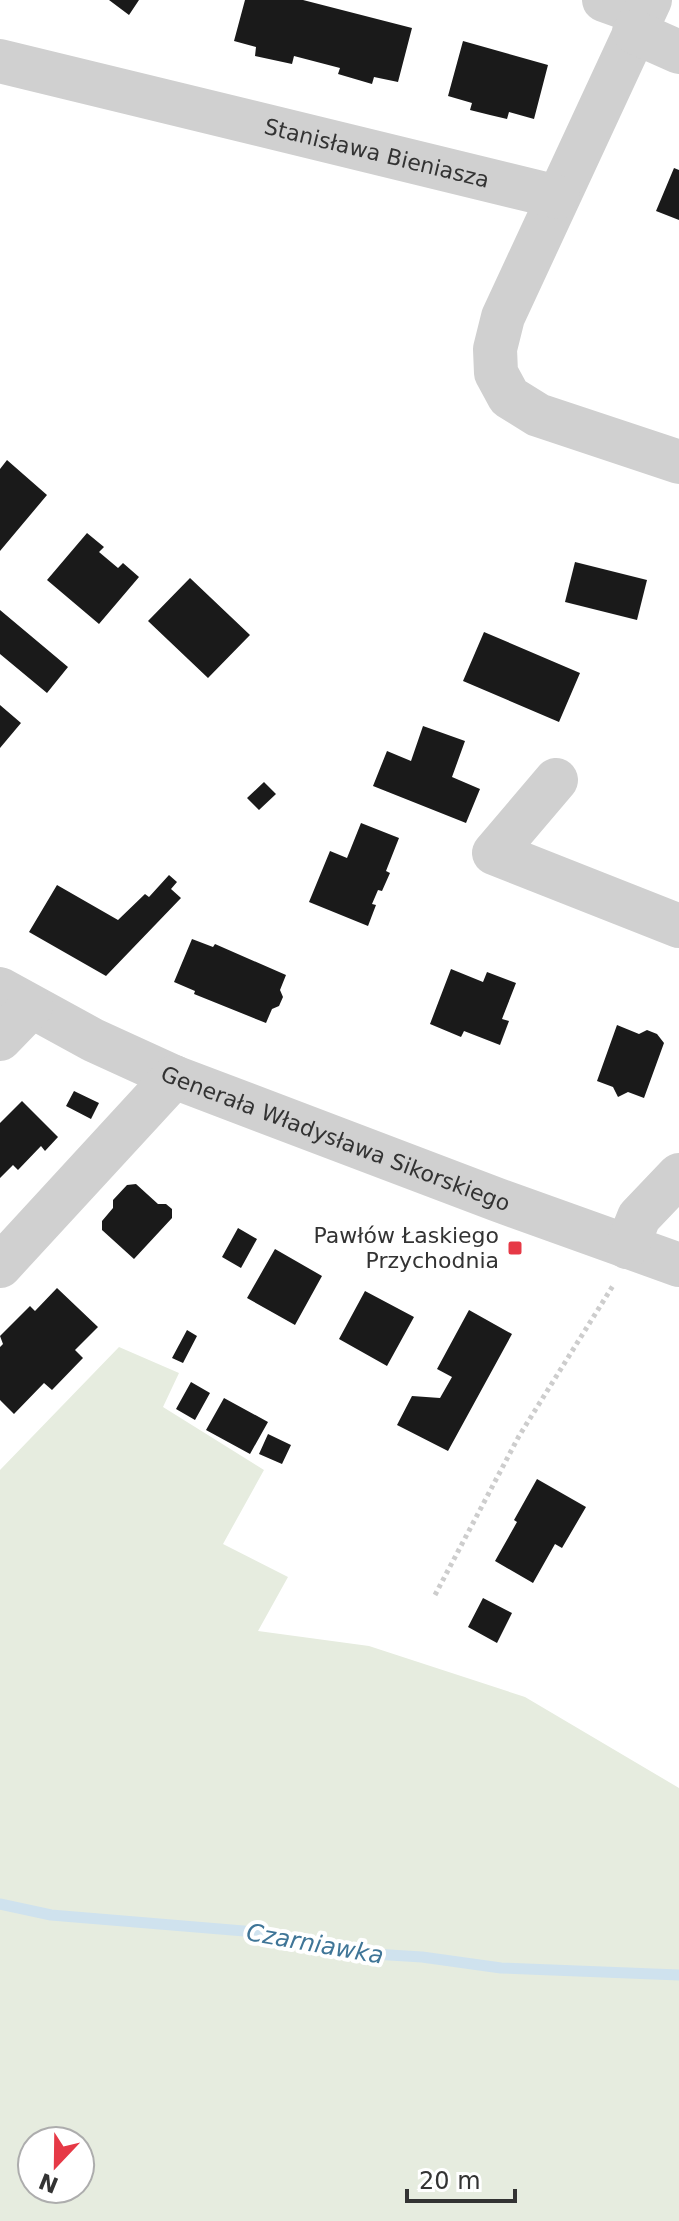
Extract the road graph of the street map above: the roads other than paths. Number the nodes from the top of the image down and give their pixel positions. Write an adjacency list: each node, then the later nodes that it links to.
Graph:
1 (633, 11): 2 (street); 4 (street)
2 (679, 52)
3 (0, 61): 4 (street, Stanisława Bieniasza)
4 (558, 197): 5 (street)
5 (679, 462)
6 (556, 780): 7 (street)
7 (679, 926)
8 (16, 998): 9 (street); 10 (street, Generała Władysława Sikorskiego)
9 (0, 1039)
10 (174, 1077): 12 (street, Generała Władysława Sikorskiego); 14 (street)
11 (679, 1175): 12 (street)
12 (627, 1247): 13 (street, Generała Władysława Sikorskiego)
13 (679, 1265)
14 (0, 1266)

